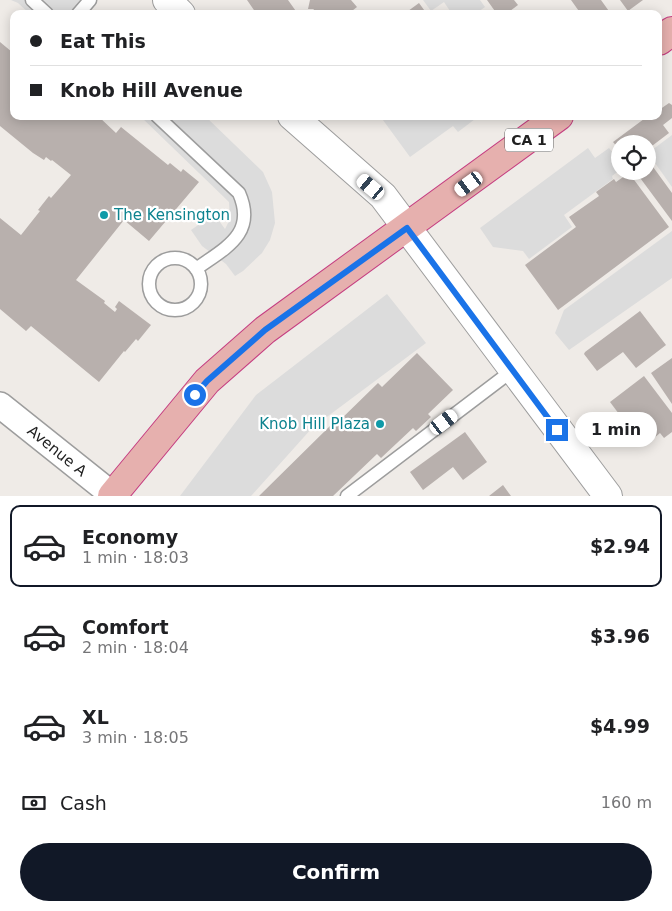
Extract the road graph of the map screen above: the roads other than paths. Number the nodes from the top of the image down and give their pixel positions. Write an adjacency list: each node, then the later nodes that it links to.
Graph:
1 (32, 0): 4 (lane)
2 (90, 0): 5 (lane)
3 (166, 0): 6 (street)
4 (43, 10)
5 (81, 10)
6 (177, 10)
7 (672, 31): 8 (highway)
8 (662, 39)
9 (161, 120): 13 (lane)
10 (296, 120): 12 (street)
11 (555, 120): 12 (highway, CA 1)
12 (407, 228): 14 (street); 17 (highway, CA 1)
13 (196, 269): 13 (lane)
14 (512, 370): 16 (lane); 18 (street)
15 (0, 405): 17 (street, Avenue A)
16 (354, 494)
17 (113, 496)
18 (608, 496)

